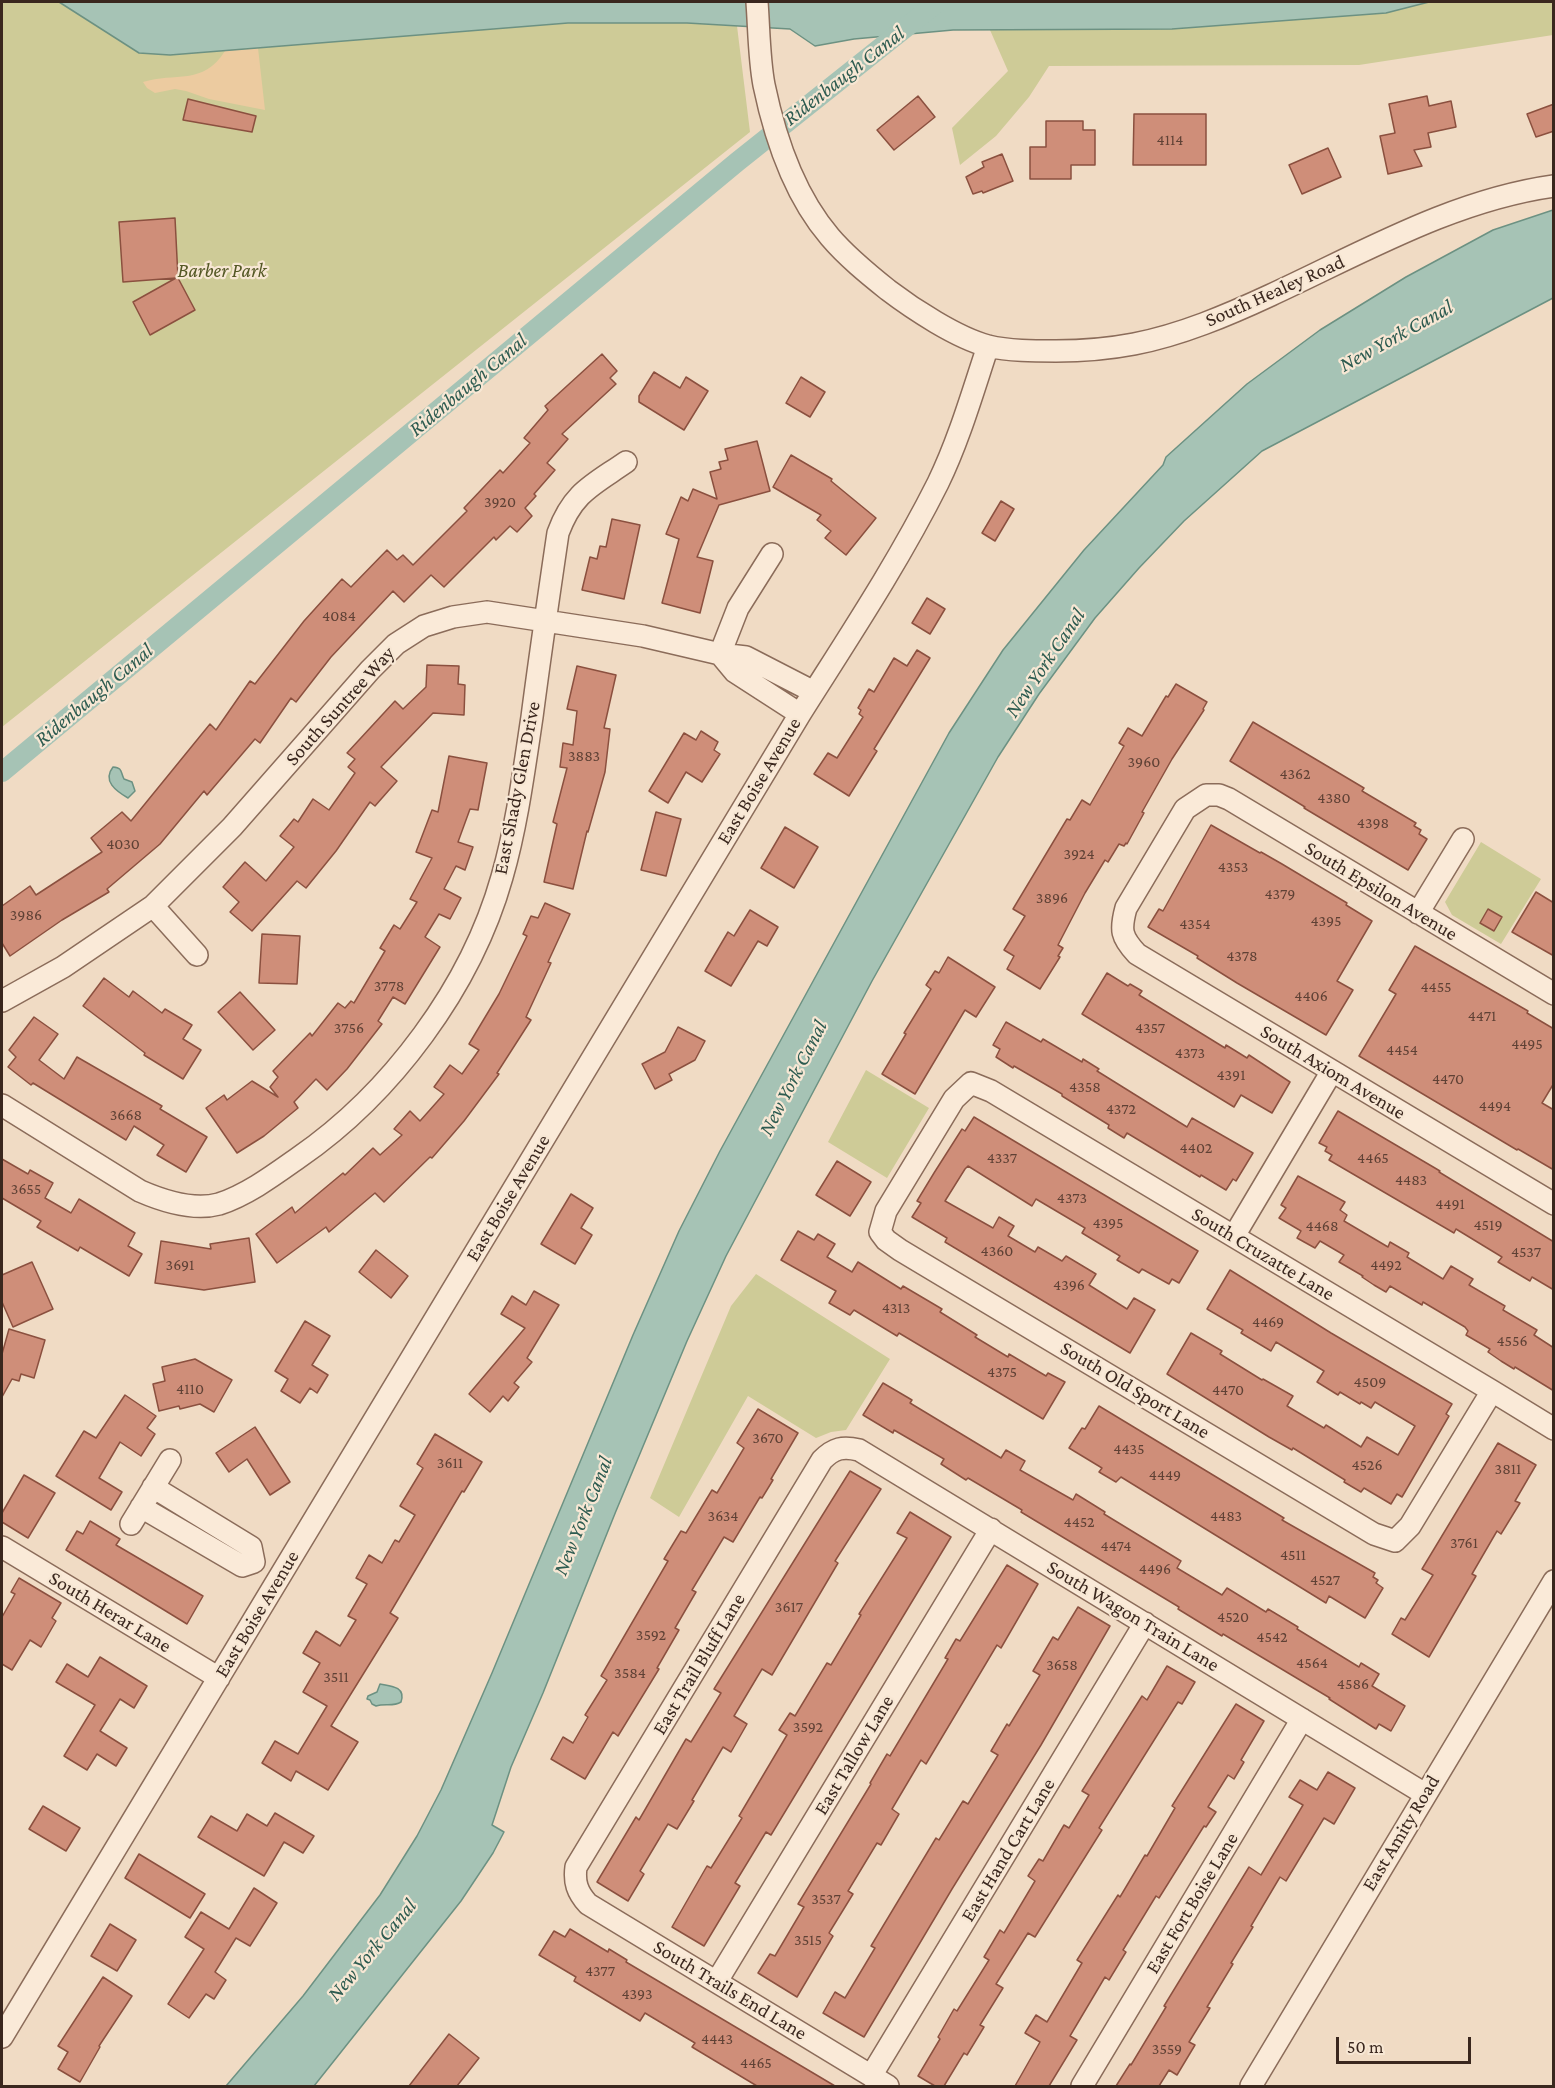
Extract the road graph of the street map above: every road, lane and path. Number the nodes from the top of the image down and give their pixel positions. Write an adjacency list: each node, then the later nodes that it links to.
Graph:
1 (757, 2): 3 (street, South Healey Road)
2 (1554, 186): 3 (street, South Healey Road)
3 (988, 346): 8 (street, East Boise Avenue)
4 (626, 462): 6 (street, East Shady Glen Drive)
5 (772, 554): 7 (street)
6 (545, 622): 7 (street, South Suntree Way); 11 (street, South Suntree Way); 19 (street, East Shady Glen Drive)
7 (720, 654): 8 (street, South Suntree Way); 9 (street)
8 (814, 692): 9 (street, East Boise Avenue)
9 (800, 714): 30 (street, East Boise Avenue)
10 (1462, 839): 12 (street)
11 (153, 906): 14 (street); 16 (street, South Suntree Way)
12 (1418, 913): 13 (street, South Epsilon Avenue); 15 (street, South Epsilon Avenue)
13 (1121, 931): 17 (street, South Axiom Avenue)
14 (197, 955)
15 (1554, 994)
16 (2, 1001)
17 (1332, 1071): 20 (street, South Axiom Avenue); 21 (street)
18 (971, 1083): 21 (street, South Cruzatte Lane); 22 (street, South Old Sport Lane)
19 (2, 1105)
20 (1554, 1204)
21 (1234, 1236): 22 (street, South Cruzatte Lane)
22 (1492, 1391): 23 (street, South Cruzatte Lane)
23 (1554, 1429)
24 (838, 1448): 27 (street, South Wagon Train Lane); 36 (street, East Trail Bluff Lane)
25 (170, 1460): 26 (street)
26 (153, 1487): 29 (street); 29 (street)
27 (991, 1529): 32 (street, South Wagon Train Lane); 37 (street, East Tallow Lane)
28 (2, 1547): 33 (street, South Herar Lane)
29 (254, 1562): 30 (street)
30 (279, 1577): 33 (street, East Boise Avenue)
31 (1554, 1581): 35 (street, East Amity Road)
32 (1145, 1623): 34 (street, South Wagon Train Lane); 39 (street, East Hand Cart Lane)
33 (219, 1678): 38 (street, East Boise Avenue)
34 (1302, 1719): 35 (street, South Wagon Train Lane); 40 (street, East Fort Boise Lane)
35 (1425, 1794): 41 (street, East Amity Road)
36 (577, 1888): 37 (street, South Trails End Lane)
37 (717, 1981): 39 (street, South Trails End Lane)
38 (2, 2037)
39 (879, 2081)
40 (1082, 2086)
41 (1251, 2086)

